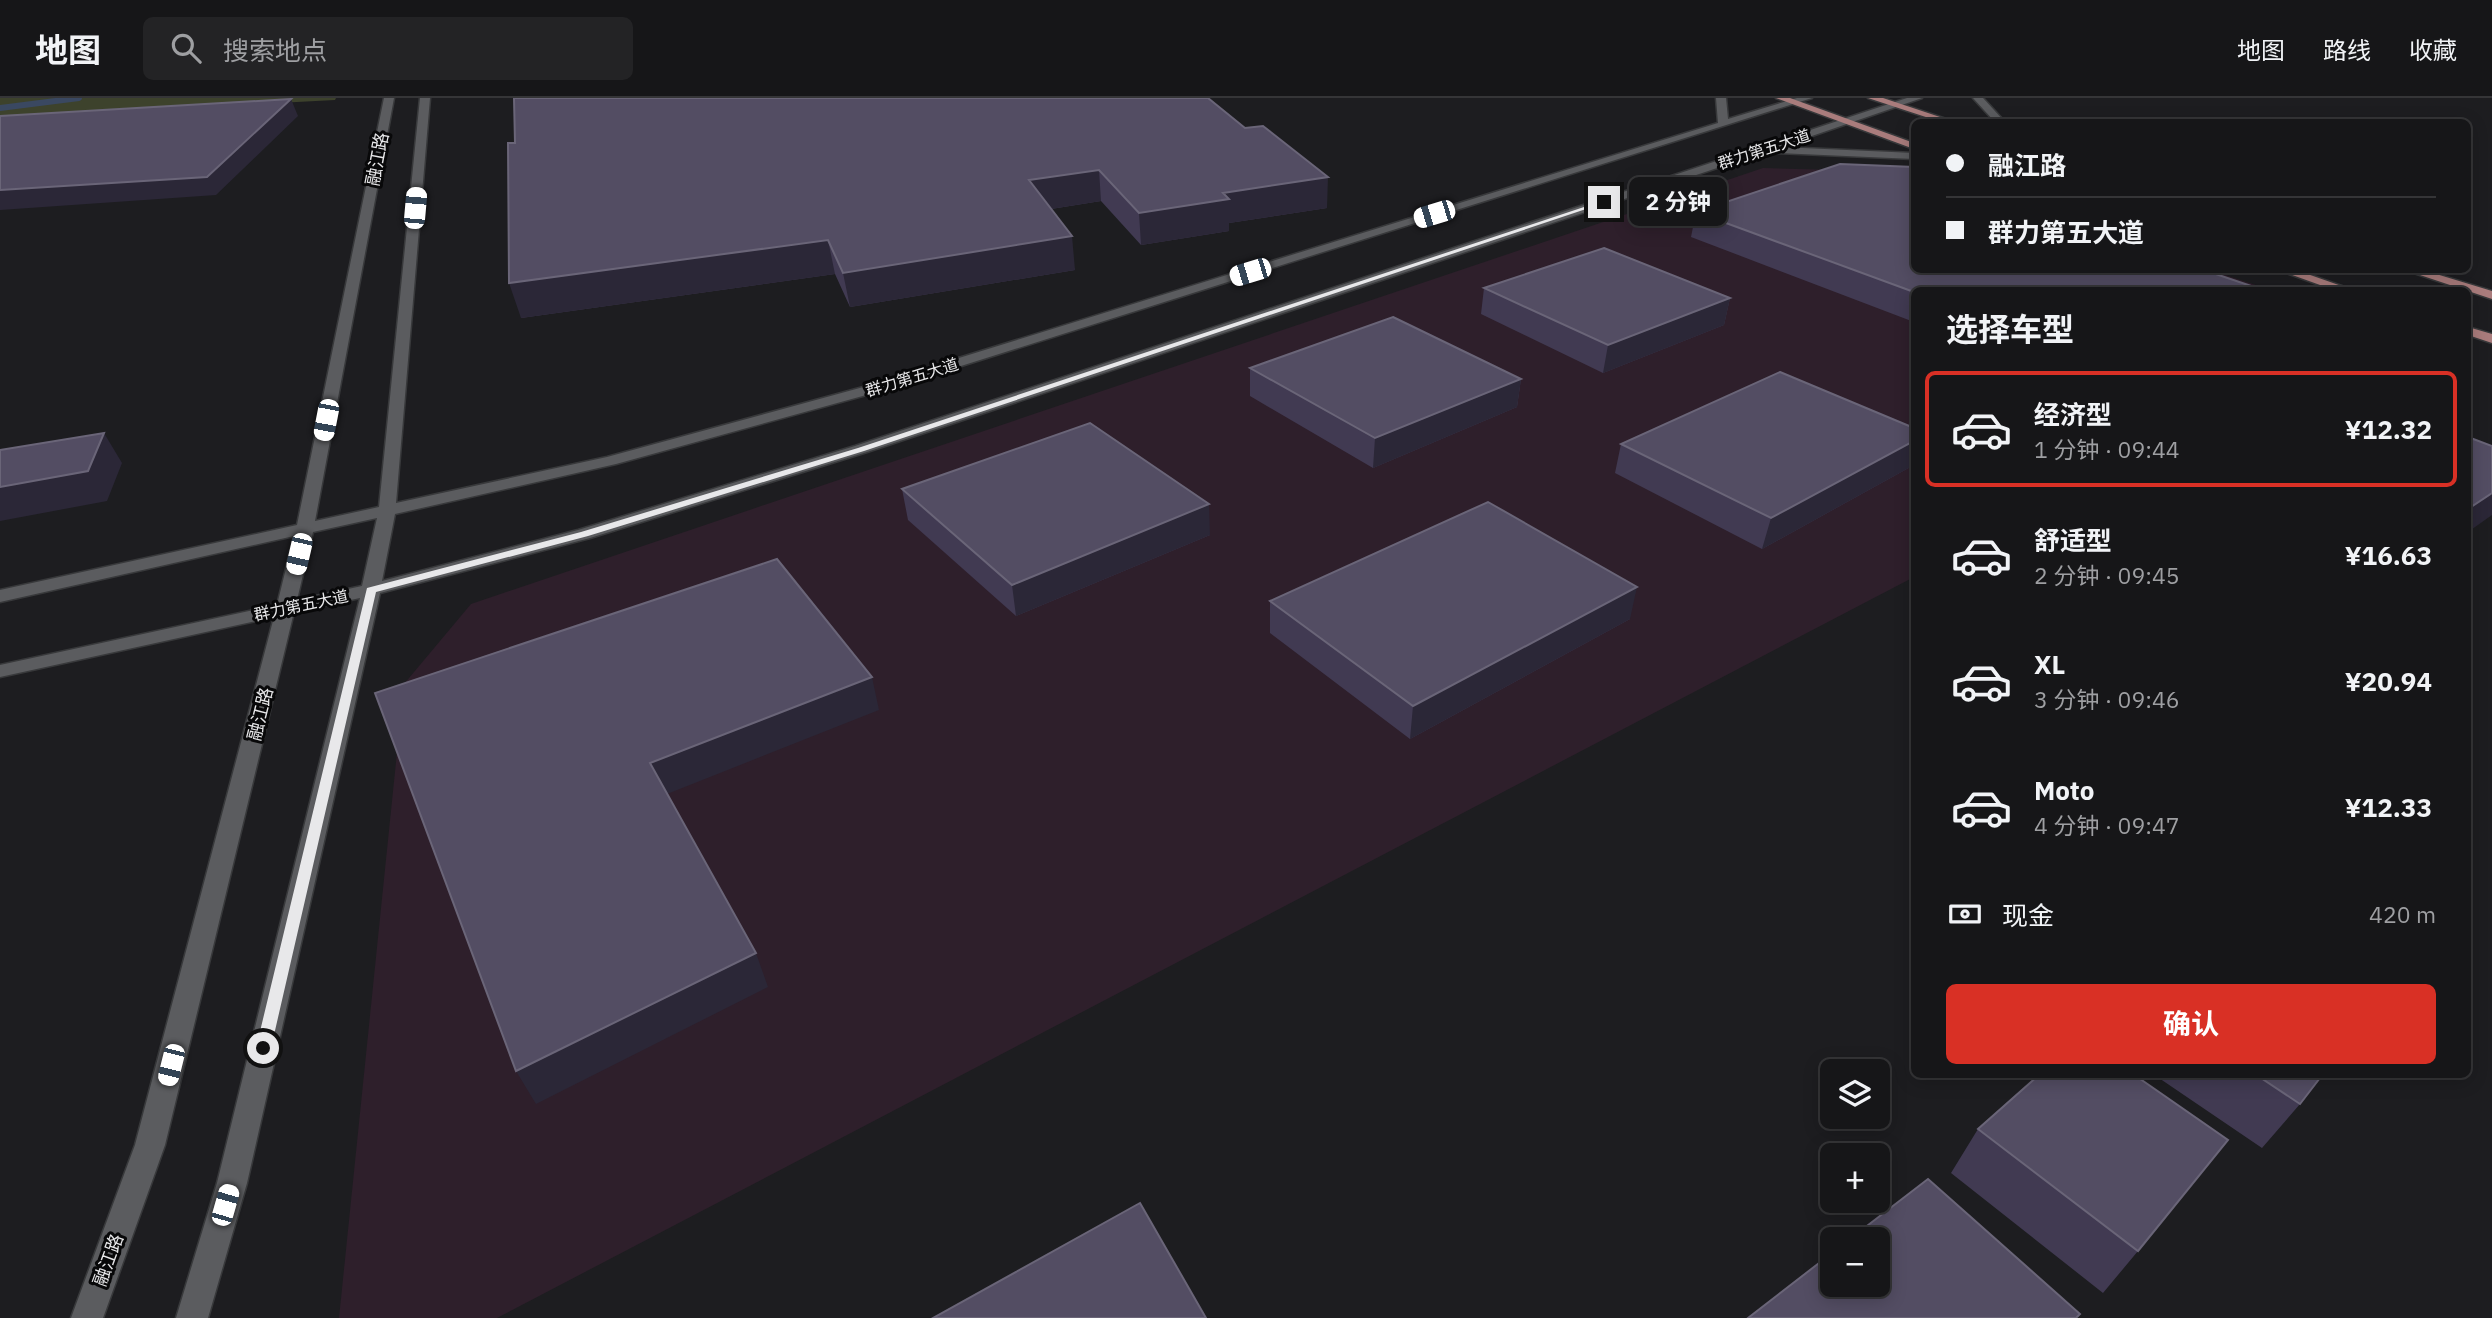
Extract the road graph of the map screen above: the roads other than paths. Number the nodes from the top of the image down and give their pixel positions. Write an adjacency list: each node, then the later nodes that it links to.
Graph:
1 (389, 98): 25 (main road, 融江路)
2 (425, 98): 24 (main road)
3 (1721, 98): 12 (main road)
4 (1873, 98): 8 (main road)
5 (1917, 98): 8 (main road, 群力第五大道)
6 (1978, 98): 10 (main road)
7 (1794, 100): 11 (main road); 12 (main road, 群力第五大道)
8 (1895, 105): 9 (main road); 11 (main road, 群力第五大道)
9 (1940, 119)
10 (1997, 119)
11 (1845, 122): 13 (main road); 14 (main road, 群力第五大道)
12 (1723, 124): 24 (main road, 群力第五大道)
13 (1911, 145)
14 (1763, 149): 15 (main road); 26 (main road, 群力第五大道)
15 (1911, 156)
16 (2293, 273): 18 (main road)
17 (2421, 273): 19 (main road)
18 (2337, 287)
19 (2466, 287)
20 (2471, 289): 21 (main road)
21 (2492, 295)
22 (2471, 332): 23 (main road)
23 (2492, 339)
24 (387, 510): 25 (main road, 群力第五大道); 26 (main road)
25 (305, 527): 27 (main road, 群力第五大道); 28 (main road, 融江路)
26 (371, 590): 28 (main road, 群力第五大道); 31 (main road)
27 (0, 596)
28 (286, 608): 29 (main road, 群力第五大道); 30 (main road, 融江路)
29 (0, 671)
30 (87, 1318)
31 (192, 1318)

